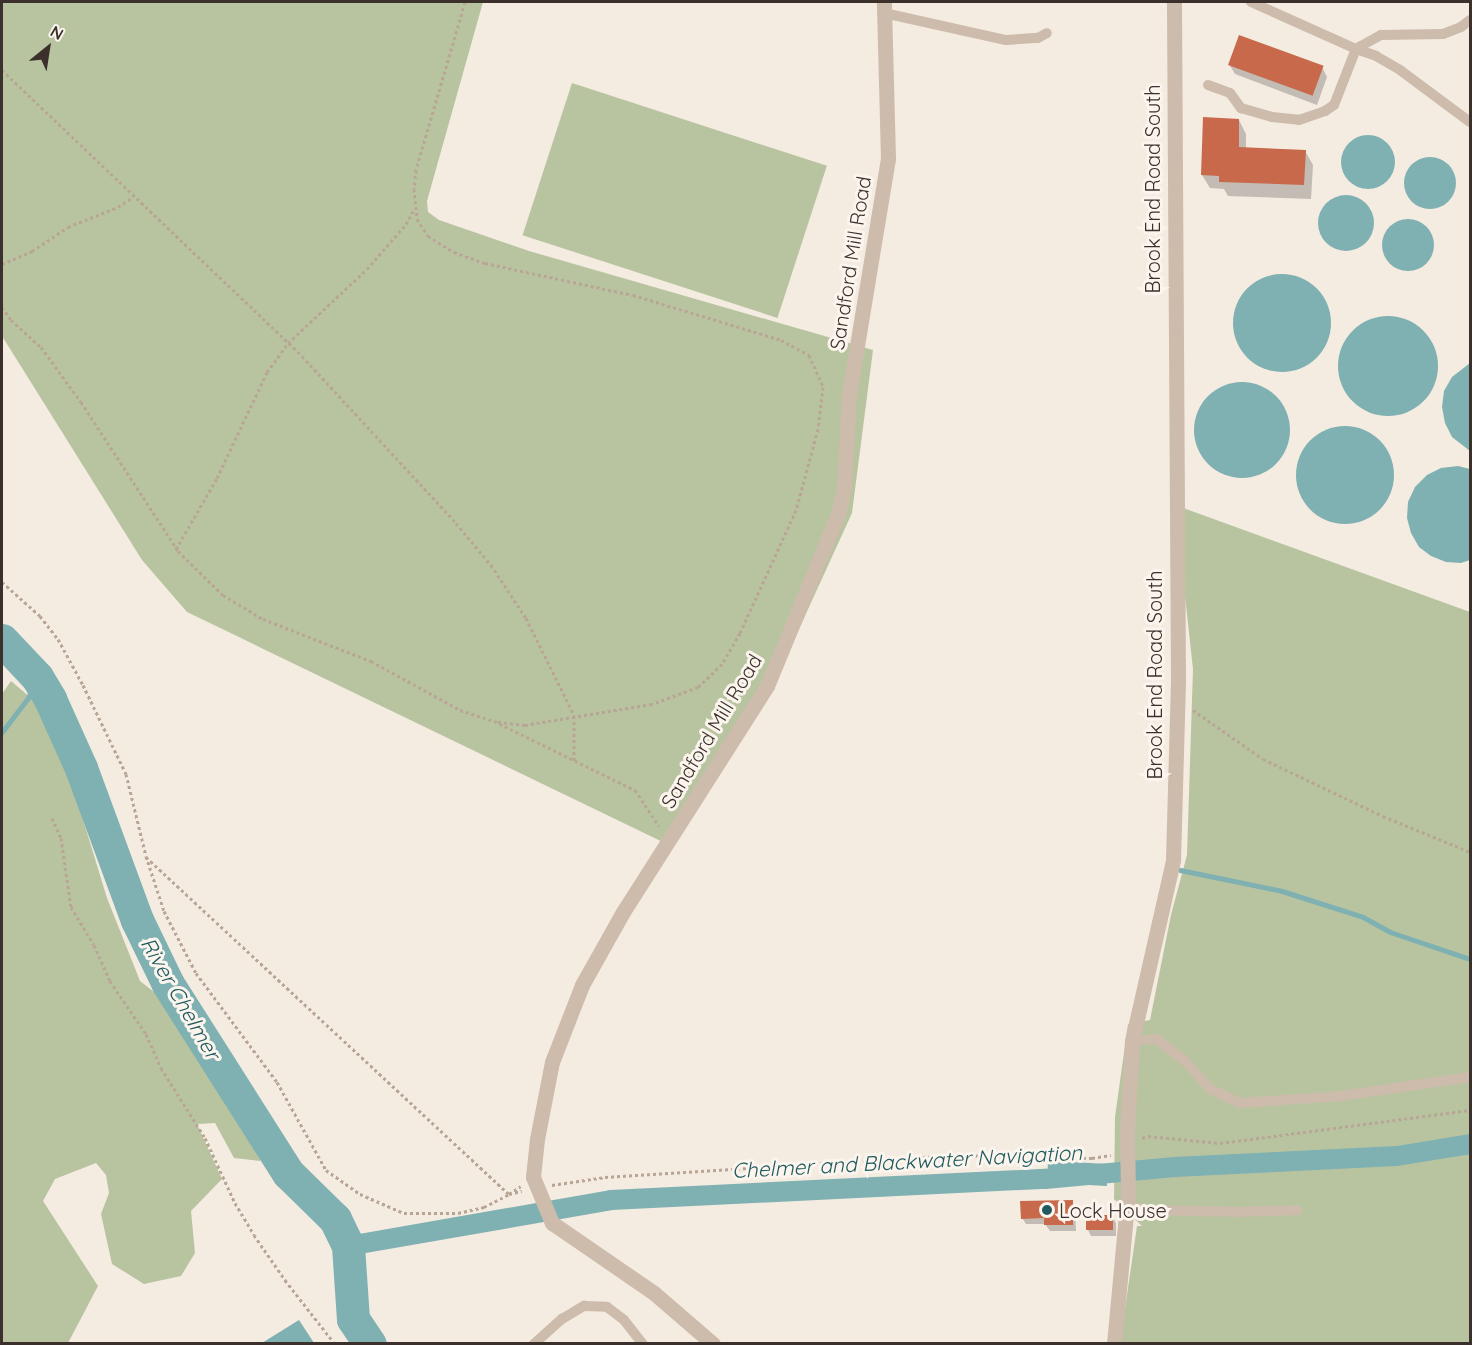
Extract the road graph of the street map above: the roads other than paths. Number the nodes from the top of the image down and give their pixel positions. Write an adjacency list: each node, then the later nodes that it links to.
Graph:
1 (1174, 2): 9 (street, Brook End Road South)
2 (1251, 2): 6 (lane)
3 (884, 7): 5 (lane); 15 (street, Sandford Mill Road)
4 (1470, 20): 6 (lane)
5 (1047, 33)
6 (1356, 49): 7 (lane); 8 (lane)
7 (1208, 85)
8 (1470, 122)
9 (1132, 1041): 10 (lane); 11 (street, Brook End Road South)
10 (1470, 1077)
11 (1128, 1199): 12 (lane); 16 (street, Brook End Road South)
12 (1297, 1210)
13 (534, 1344): 14 (lane)
14 (643, 1344)
15 (712, 1344)
16 (1114, 1344)

